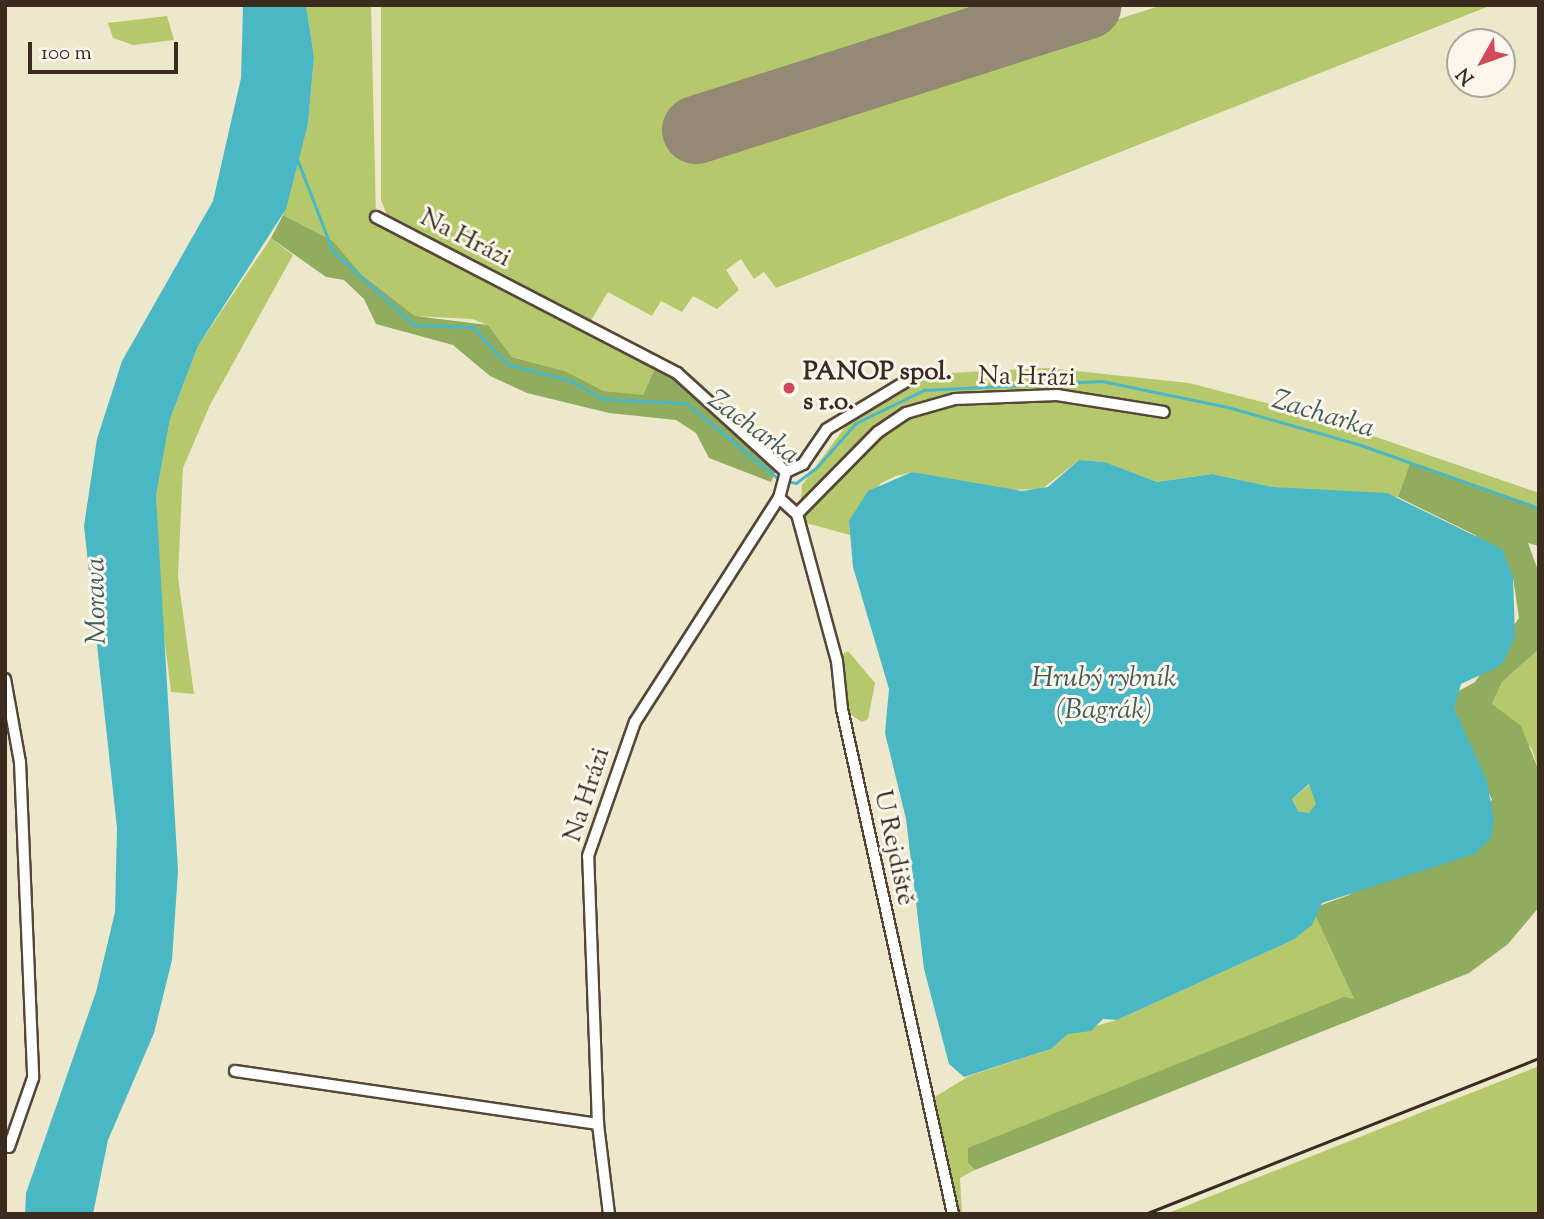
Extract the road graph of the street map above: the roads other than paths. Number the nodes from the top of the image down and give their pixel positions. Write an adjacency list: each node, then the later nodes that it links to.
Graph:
1 (376, 217): 4 (street, Na Hrázi)
2 (905, 382): 4 (street)
3 (1164, 412): 6 (street, Na Hrázi)
4 (785, 474): 5 (street, Na Hrázi)
5 (780, 494): 6 (street); 10 (street, Na Hrázi)
6 (797, 514): 13 (street, U Rejdiště)
7 (5, 679): 8 (street)
8 (7, 696): 11 (street)
9 (235, 1070): 10 (street)
10 (598, 1124): 12 (street, Na Hrázi)
11 (9, 1147)
12 (609, 1214)
13 (953, 1214)

